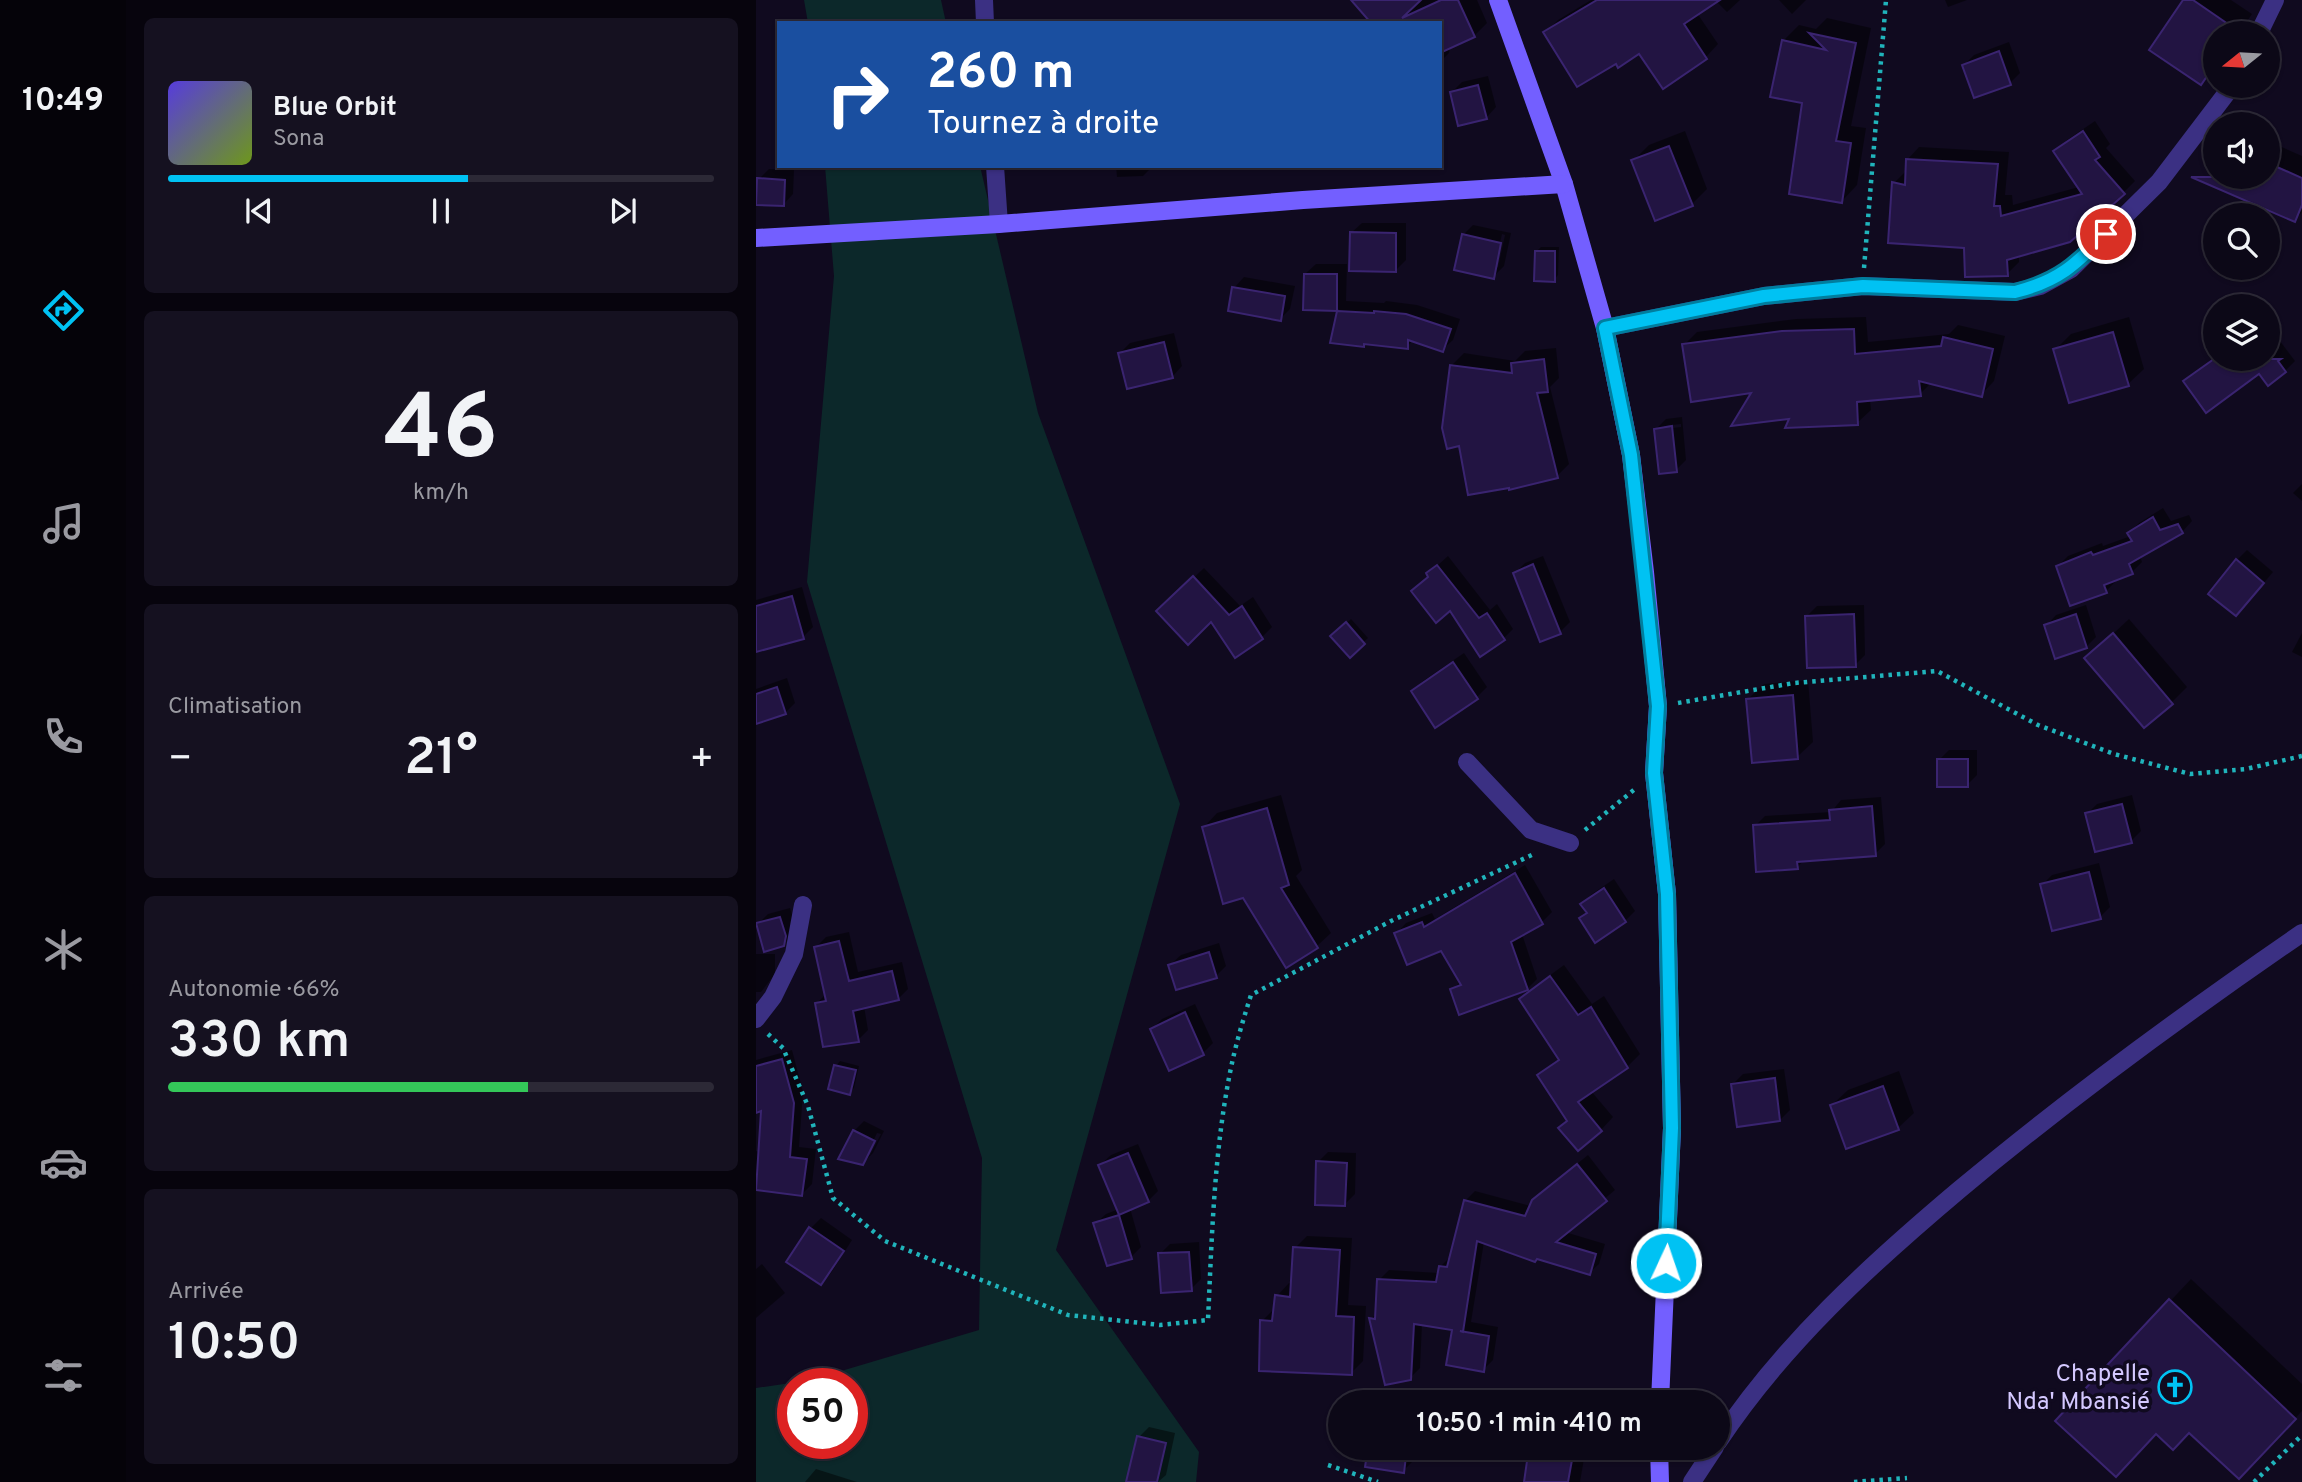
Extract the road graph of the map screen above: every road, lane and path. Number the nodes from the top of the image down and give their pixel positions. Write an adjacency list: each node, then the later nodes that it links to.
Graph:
1 (984, 0): 5 (street)
2 (1497, 0): 9 (main road)
3 (1886, 0): 12 (path)
4 (2275, 0): 6 (street)
5 (985, 21)
6 (2265, 21)
7 (2223, 98): 12 (street)
8 (995, 168): 10 (street)
9 (1563, 184): 10 (main road); 13 (main road)
10 (999, 224): 11 (main road)
11 (756, 238)
12 (1863, 286): 13 (street)
13 (1605, 328): 14 (main road)
14 (1658, 706): 15 (path); 17 (main road)
15 (2302, 755)
16 (1467, 762): 18 (street)
17 (1654, 773): 18 (path); 22 (main road)
18 (1570, 843): 21 (path)
19 (803, 905): 21 (street)
20 (2302, 933): 23 (street)
21 (761, 1025)
22 (1661, 1390)
23 (1730, 1425)
24 (2302, 1435): 33 (path)
25 (1659, 1460): 30 (main road)
26 (1706, 1460): 31 (street)
27 (1328, 1465): 29 (path)
28 (1908, 1478): 32 (path)
29 (1378, 1482)
30 (1660, 1482)
31 (1692, 1482)
32 (1854, 1482)
33 (2254, 1482)

